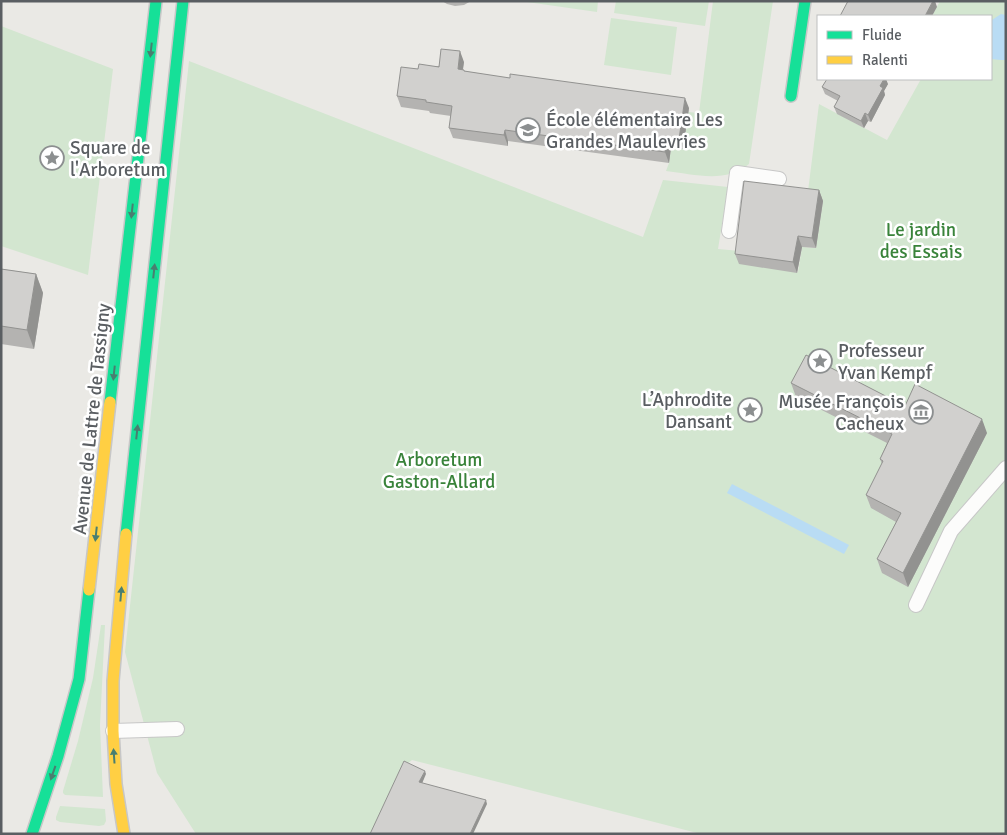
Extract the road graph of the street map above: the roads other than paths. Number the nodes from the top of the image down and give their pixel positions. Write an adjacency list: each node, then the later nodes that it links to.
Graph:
1 (156, 1): 11 (main road, Avenue de Lattre de Tassigny, one-way to 11)
2 (183, 1): 10 (main road, one-way to 2)
3 (805, 1): 4 (main road)
4 (791, 96)
5 (779, 180): 6 (lane)
6 (729, 231)
7 (1006, 468): 8 (lane)
8 (916, 605)
9 (177, 729): 10 (lane)
10 (112, 730): 12 (main road, one-way to 10)
11 (32, 834)
12 (124, 834)

